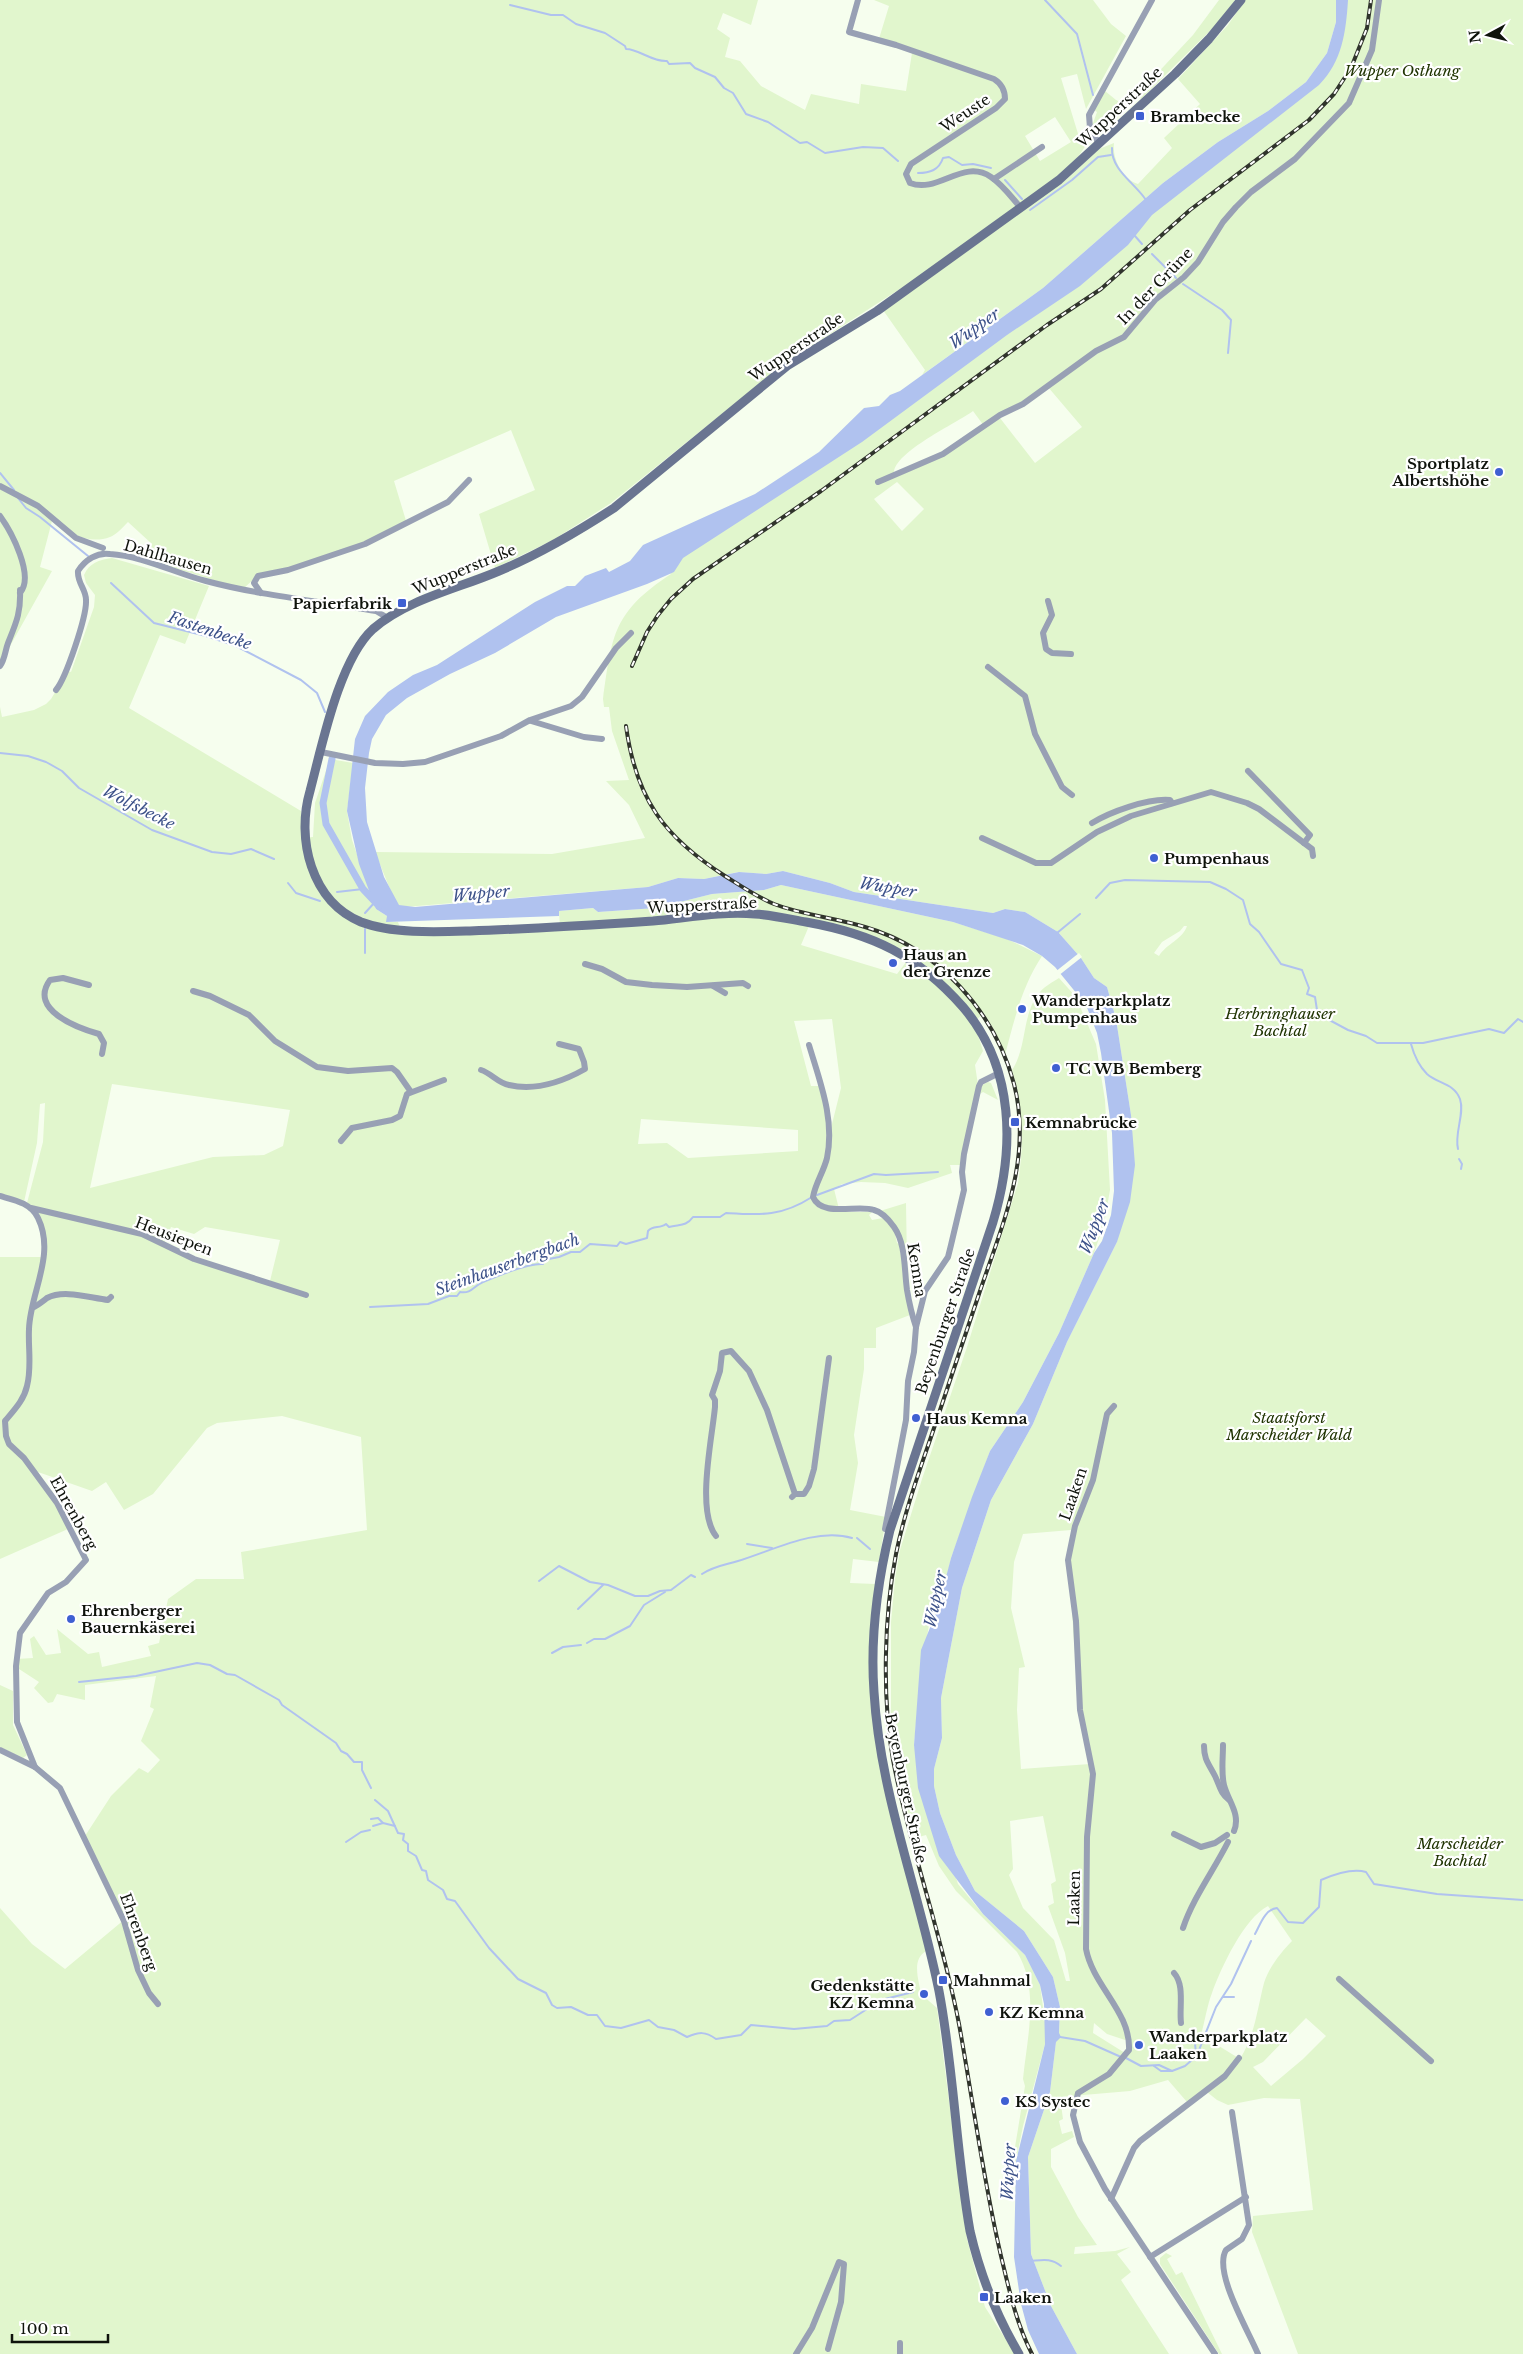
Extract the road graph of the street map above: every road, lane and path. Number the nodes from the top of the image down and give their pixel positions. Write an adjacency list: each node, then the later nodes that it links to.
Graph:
1 (858, 0): 7 (street, Weuste)
2 (1152, 0): 5 (street)
3 (1240, 0): 5 (main road, Wupperstraße)
4 (1379, 0): 10 (street, In der Grüne)
5 (1100, 144): 8 (main road, Wupperstraße)
6 (1042, 147): 7 (street)
7 (994, 178): 8 (street)
8 (1021, 208): 16 (main road, Wupperstraße)
9 (469, 480): 14 (street)
10 (878, 482)
11 (0, 486): 13 (street)
12 (0, 516): 19 (street)
13 (104, 548)
14 (262, 594): 16 (street, Dahlhausen); 21 (street, Dahlhausen)
15 (1048, 601): 18 (street)
16 (388, 618): 24 (main road, Wupperstraße)
17 (631, 633): 22 (street)
18 (1071, 654)
19 (0, 666)
20 (988, 667): 26 (street)
21 (56, 690)
22 (530, 720): 23 (street); 24 (street)
23 (602, 739)
24 (321, 752): 32 (main road, Wupperstraße)
25 (1248, 772): 30 (street)
26 (1072, 794)
27 (1172, 803): 28 (street); 29 (street); 30 (street)
28 (1092, 823)
29 (982, 838)
30 (1304, 843): 31 (street)
31 (1313, 856)
32 (890, 947): 43 (main road, Beyenburger Straße)
33 (585, 964): 35 (street)
34 (89, 985): 41 (street)
35 (712, 985): 36 (street); 38 (street)
36 (748, 986)
37 (193, 991): 45 (street)
38 (726, 992)
39 (559, 1044): 42 (street)
40 (809, 1045): 52 (street, Kemna)
41 (102, 1054)
42 (481, 1070)
43 (999, 1073): 52 (street, Kemna); 55 (main road, Beyenburger Straße)
44 (444, 1080): 45 (street)
45 (410, 1092): 46 (street)
46 (342, 1140)
47 (0, 1196): 48 (street)
48 (31, 1208): 49 (street, Heusiepen); 51 (street, Ehrenberg)
49 (306, 1295)
50 (111, 1297): 51 (street)
51 (34, 1308): 60 (street, Ehrenberg)
52 (916, 1327): 55 (street, Kemna)
53 (829, 1358): 56 (street)
54 (1114, 1406): 73 (street, Laaken)
55 (890, 1530): 79 (main road, Beyenburger Straße)
56 (716, 1536)
57 (1223, 1745): 61 (street)
58 (1204, 1746): 61 (street)
59 (0, 1750): 60 (street, Ehrenberg)
60 (35, 1767): 67 (street, Ehrenberg)
61 (1232, 1803): 62 (street)
62 (1234, 1831)
63 (1174, 1834): 64 (street)
64 (1183, 1928)
65 (1174, 1973): 68 (street)
66 (1339, 1979): 70 (street)
67 (158, 2004)
68 (1181, 2023)
69 (1239, 2058): 73 (street)
70 (1431, 2061)
71 (1232, 2112): 72 (street)
72 (1246, 2197): 74 (street); 81 (street)
73 (1111, 2199): 74 (street, Laaken)
74 (1150, 2257): 80 (street, Laaken)
75 (900, 2343): 78 (street)
76 (828, 2349): 77 (street)
77 (796, 2354)
78 (900, 2354)
79 (1019, 2354)
80 (1215, 2354)
81 (1258, 2354)

